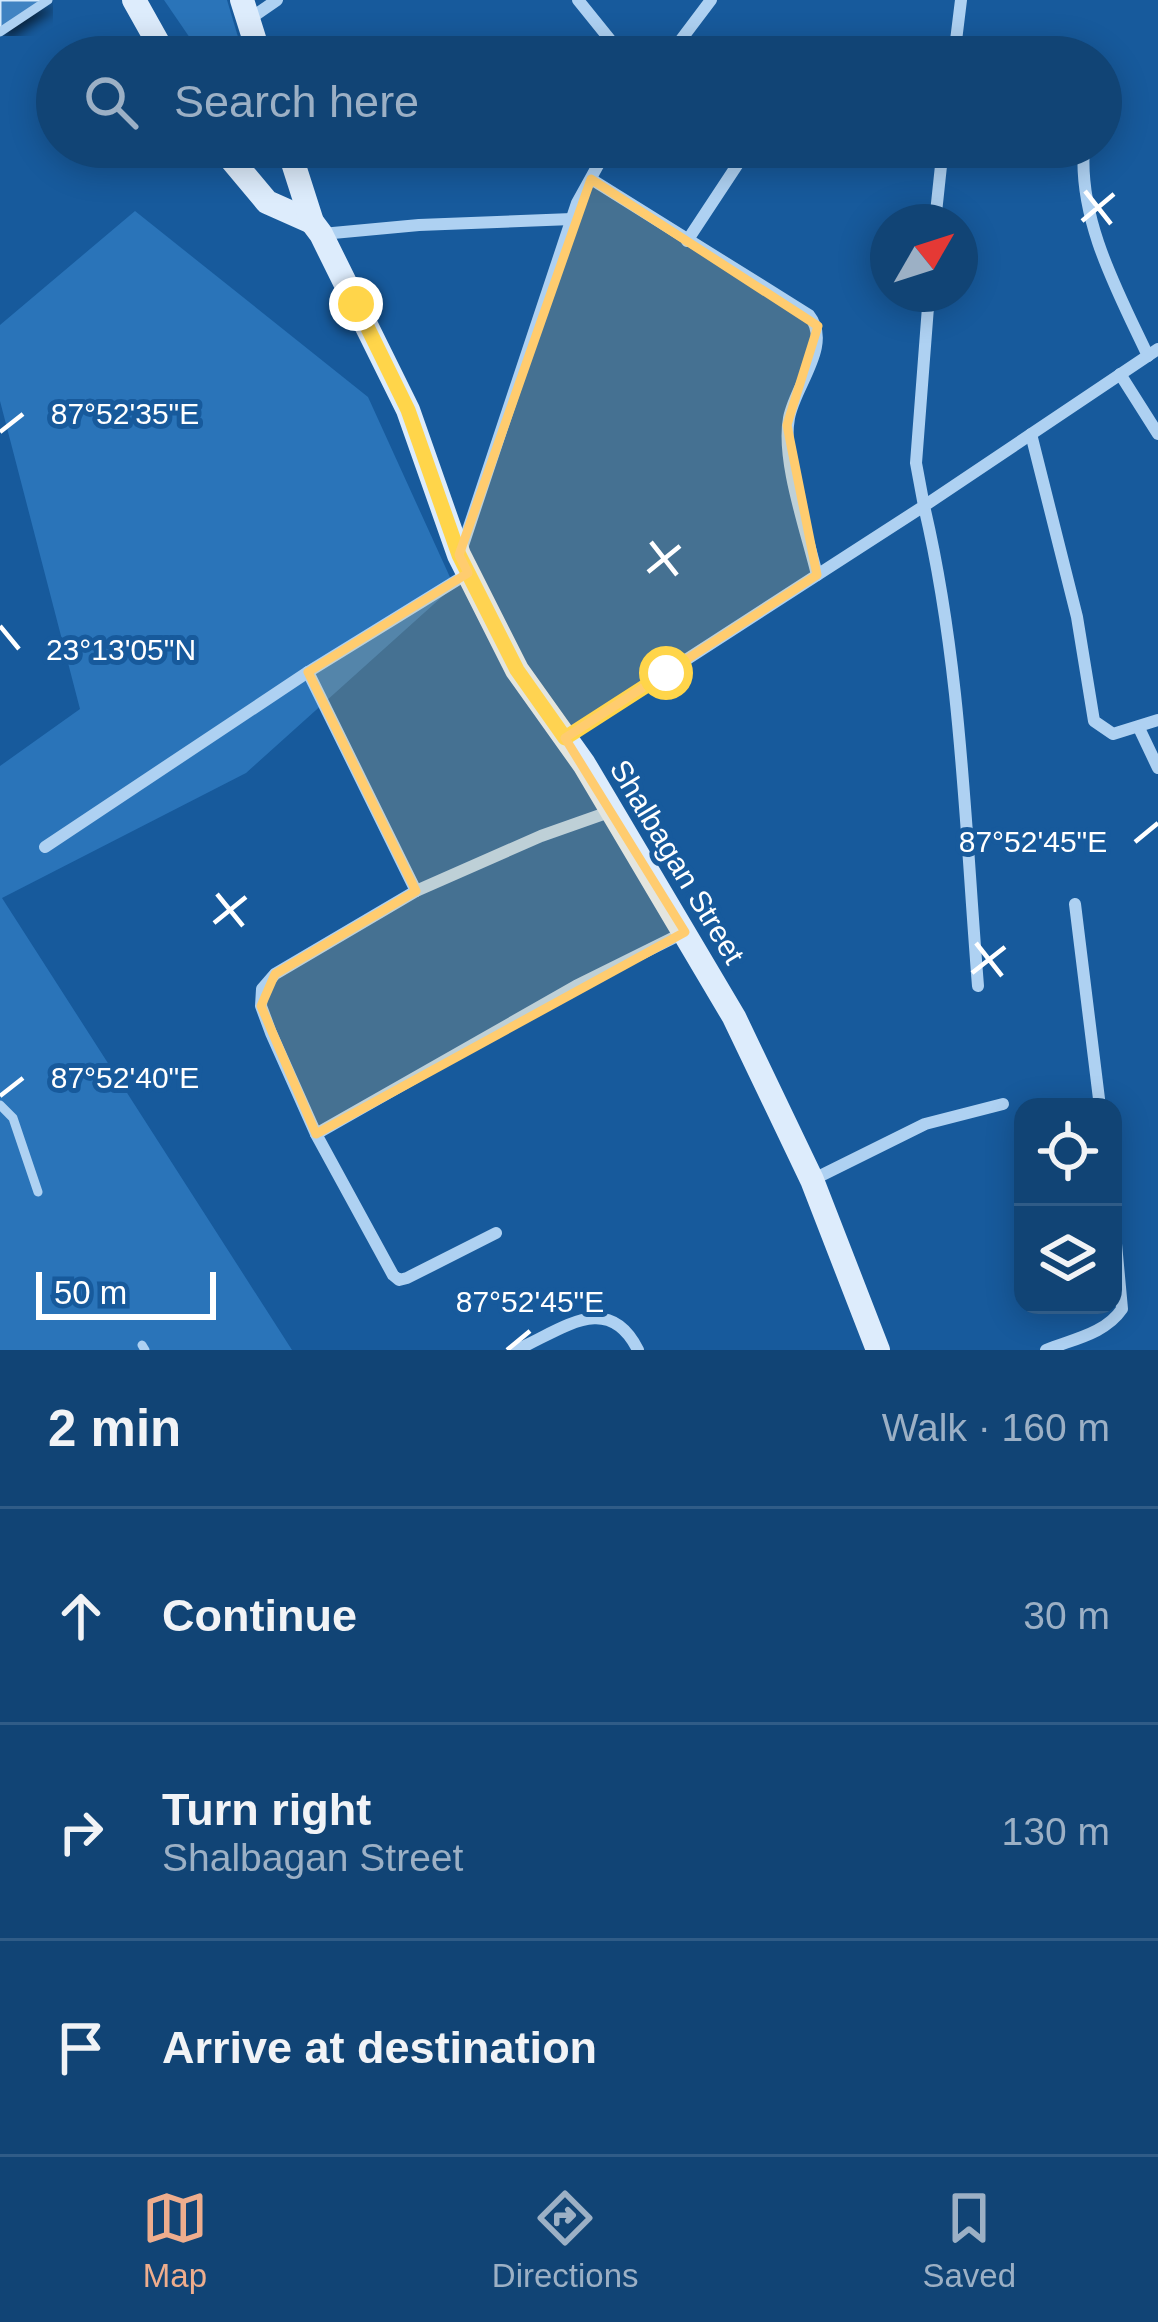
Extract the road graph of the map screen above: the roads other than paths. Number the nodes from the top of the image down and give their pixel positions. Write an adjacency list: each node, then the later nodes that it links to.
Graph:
1 (48, 0): 8 (lane)
2 (134, 0): 9 (street)
3 (277, 0): 7 (street)
4 (578, 0): 10 (street)
5 (711, 0): 11 (street)
6 (961, 0): 12 (street)
7 (245, 10)
8 (0, 32)
9 (154, 36)
10 (607, 36)
11 (684, 36)
12 (957, 36)
13 (238, 168): 22 (street)
14 (295, 168): 22 (street, Shalbagan Street)
15 (597, 168): 19 (street)
16 (735, 168): 23 (street)
17 (941, 168): 20 (street)
18 (1082, 168): 25 (street)
19 (591, 179): 21 (street); 23 (street)
20 (937, 204)
21 (572, 219): 22 (street); 30 (street)
22 (316, 228): 30 (street, Shalbagan Street)
23 (687, 241): 31 (street)
24 (928, 312): 29 (street)
25 (1153, 353): 26 (street)
26 (1120, 374): 27 (street); 28 (street)
27 (1030, 434): 29 (street); 34 (street)
28 (1158, 434)
29 (924, 506): 31 (street); 42 (street)
30 (464, 564): 32 (street); 35 (street, Shalbagan Street)
31 (817, 575): 35 (street)
32 (308, 672): 38 (street); 39 (street)
33 (1158, 720): 34 (street)
34 (1139, 728): 36 (street)
35 (565, 738): 37 (street, Shalbagan Street)
36 (1158, 768)
37 (609, 812): 39 (street); 41 (street, Shalbagan Street)
38 (45, 847)
39 (416, 891): 46 (street)
40 (1075, 904): 43 (street)
41 (685, 932): 46 (street); 47 (street, Shalbagan Street)
42 (977, 986)
43 (1099, 1098)
44 (1003, 1104): 47 (street)
45 (0, 1105): 48 (lane)
46 (316, 1134): 49 (street)
47 (812, 1180): 53 (street, Shalbagan Street)
48 (38, 1192)
49 (496, 1233)
50 (1120, 1314): 54 (street)
51 (516, 1350): 52 (street)
52 (638, 1350)
53 (878, 1350)
54 (1046, 1350)

